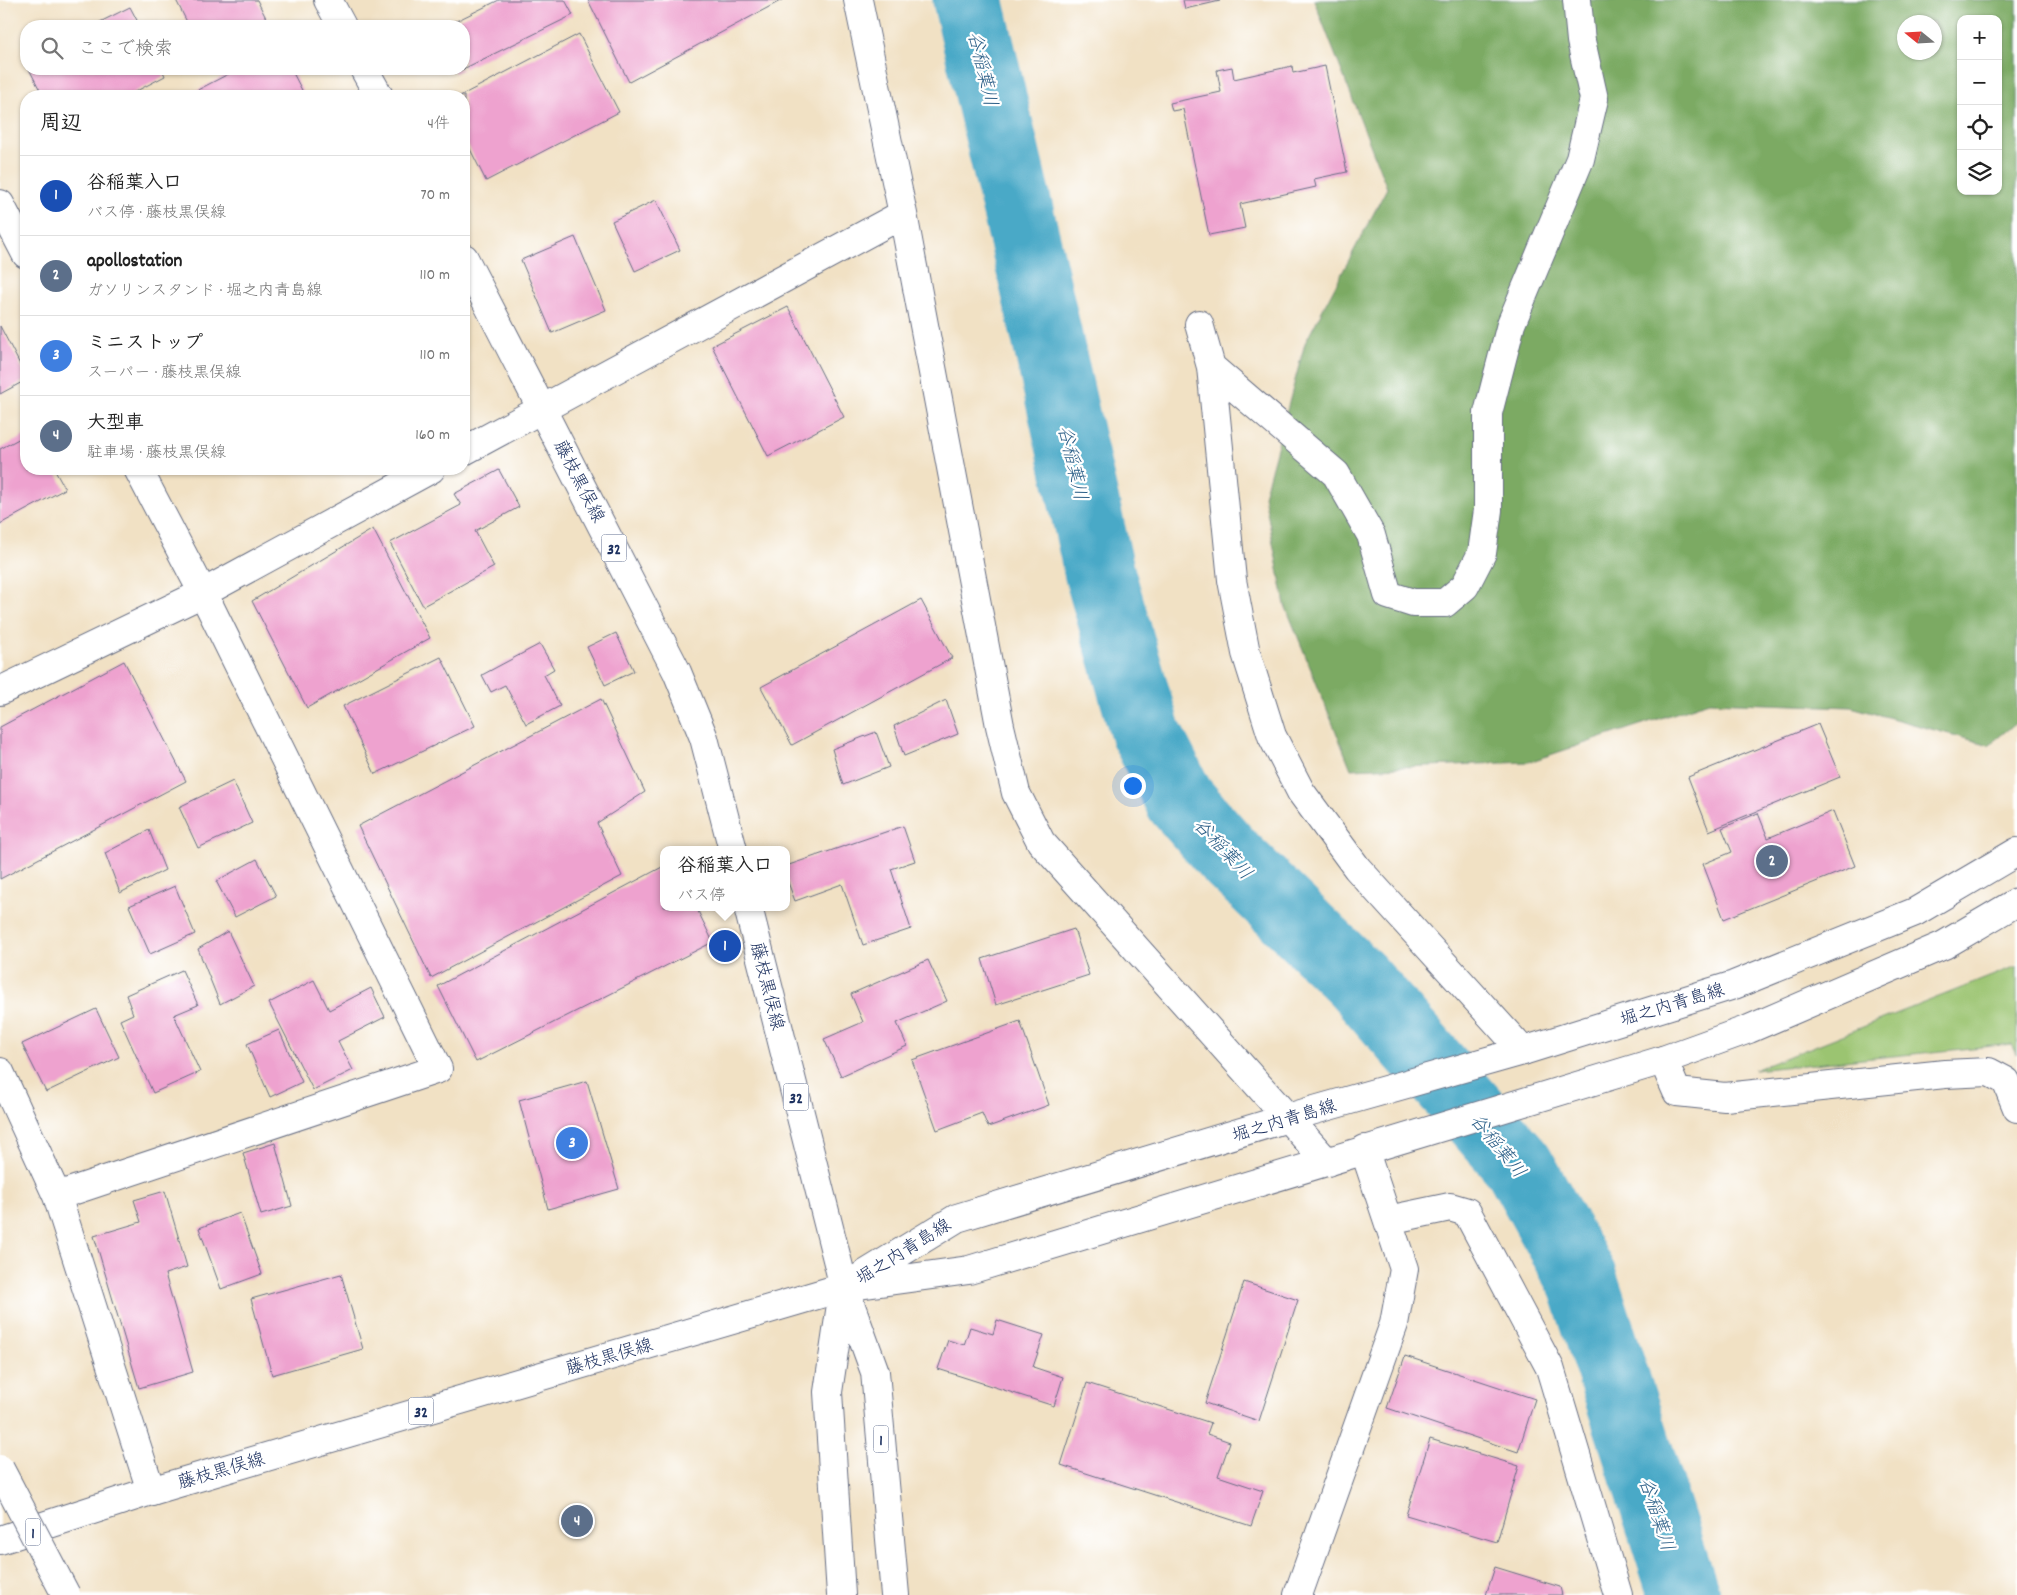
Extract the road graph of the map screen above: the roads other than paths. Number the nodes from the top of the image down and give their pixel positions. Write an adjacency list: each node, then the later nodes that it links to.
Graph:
1 (328, 0): 4 (main road)
2 (858, 0): 8 (main road)
3 (1576, 0): 12 (main road)
4 (339, 20)
5 (367, 75): 6 (main road)
6 (376, 90)
7 (0, 204): 9 (main road)
8 (903, 214): 13 (main road); 27 (main road)
9 (20, 242)
10 (470, 269): 13 (main road, 藤枝黒俣線 / 32)
11 (1199, 324): 12 (main road)
12 (1211, 367): 23 (main road)
13 (543, 408): 14 (main road); 19 (main road, 藤枝黒俣線 / 32)
14 (470, 448)
15 (141, 475): 17 (main road)
16 (420, 475): 17 (main road)
17 (203, 593): 18 (main road); 30 (main road)
18 (0, 691)
19 (732, 846)
20 (2017, 852): 23 (main road, 堀之内青島線)
21 (2017, 902): 24 (main road, 堀之内青島線)
22 (749, 911): 32 (main road, 藤枝黒俣線 / 32)
23 (1523, 1051): 27 (main road, 堀之内青島線)
24 (1663, 1060): 26 (main road); 28 (main road, 堀之内青島線)
25 (0, 1072): 30 (main road)
26 (2017, 1108)
27 (1288, 1118): 29 (main road); 32 (main road, 堀之内青島線)
28 (1364, 1149): 29 (main road, 堀之内青島線); 31 (main road)
29 (1327, 1162): 32 (main road, 堀之内青島線)
30 (57, 1196): 34 (main road)
31 (1388, 1220): 39 (main road); 40 (main road)
32 (844, 1288): 34 (main road, 藤枝黒俣線 / 32); 37 (main road); 38 (main road, 1)
33 (0, 1469): 36 (main road, 1, bridge)
34 (151, 1491): 35 (main road, 藤枝黒俣線 / 32)
35 (0, 1540)
36 (66, 1595)
37 (841, 1595)
38 (895, 1595)
39 (1298, 1595)
40 (1618, 1595)

